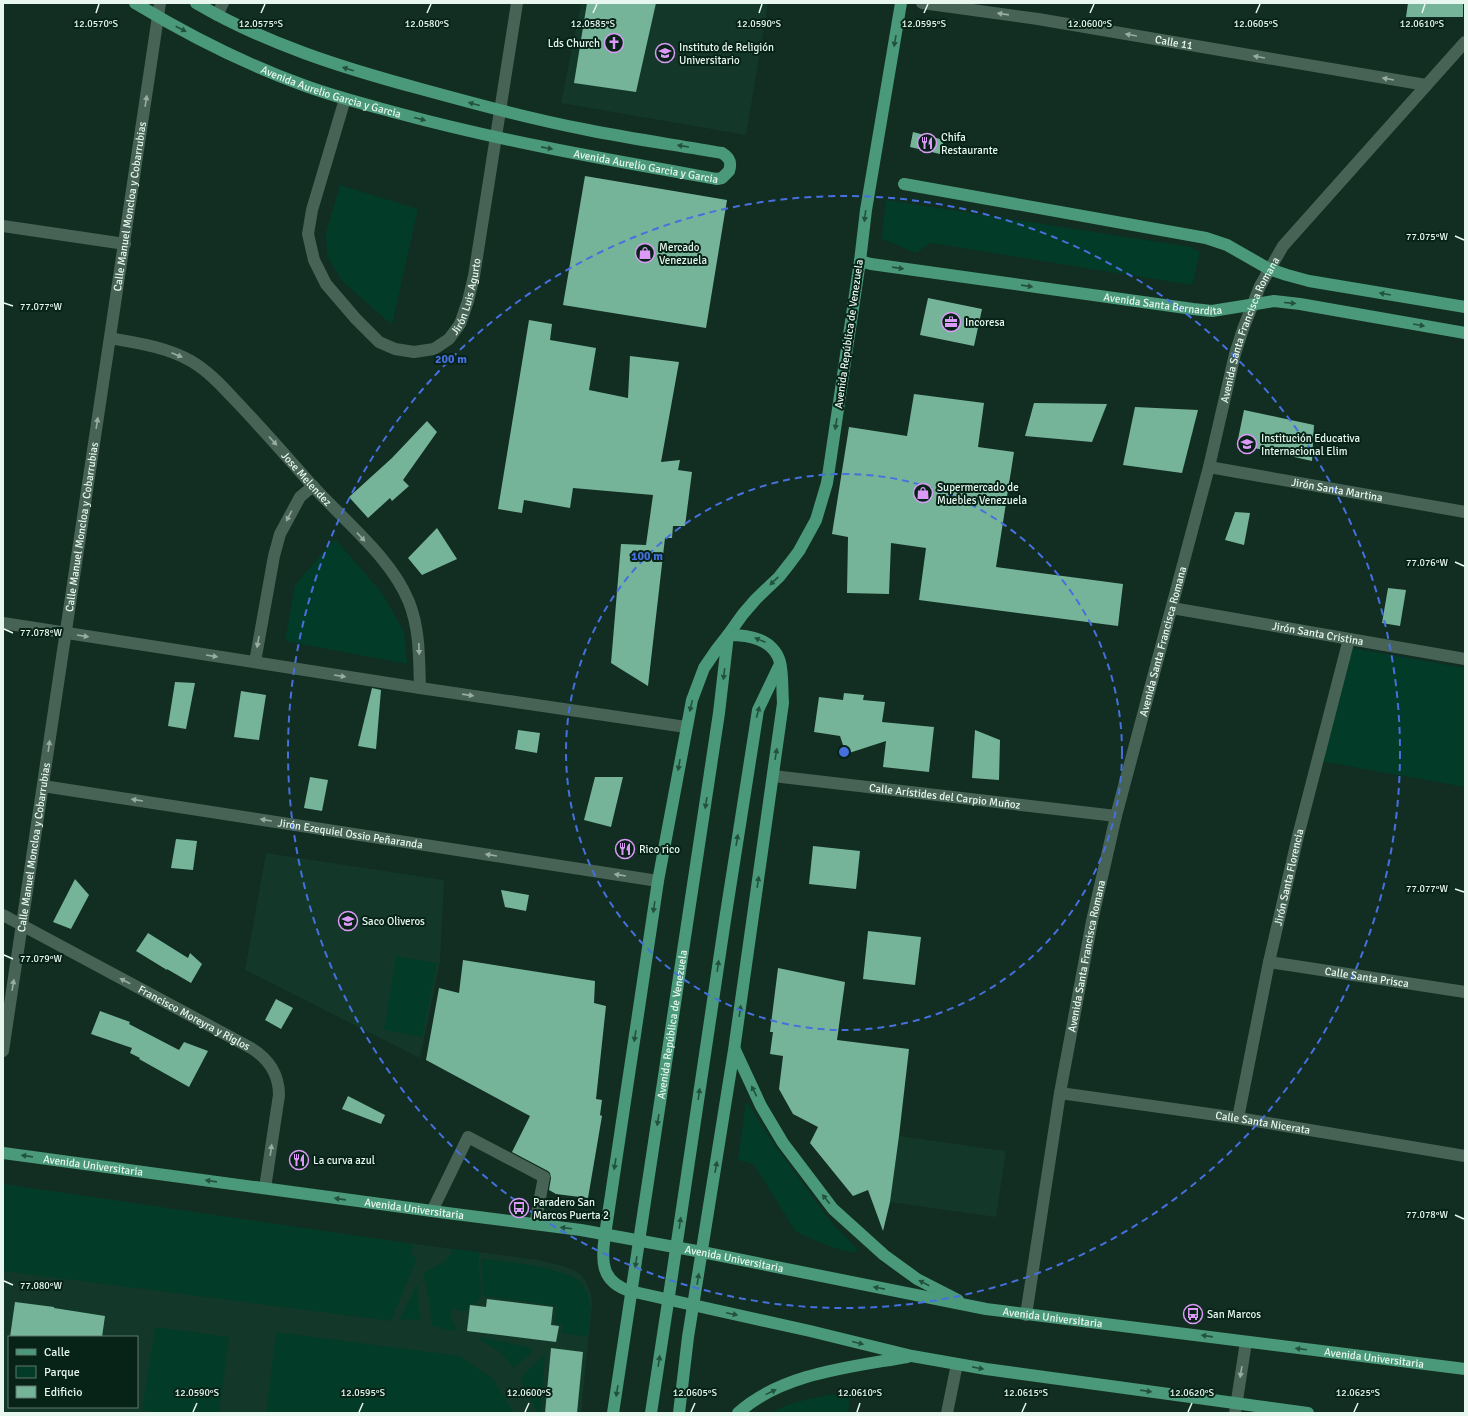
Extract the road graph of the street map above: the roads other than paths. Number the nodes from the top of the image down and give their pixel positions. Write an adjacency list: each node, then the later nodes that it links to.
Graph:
1 (135, 3): 9 (main road, Avenida Aurelio Garcia y Garcia)
2 (160, 3): 9 (street, Calle Manuel Moncloa y Cobarrubias)
3 (196, 3): 8 (main road, Avenida Aurelio Garcia y Garcia)
4 (224, 3): 8 (street)
5 (518, 3): 13 (street, Jirón Luis Agurto)
6 (901, 3): 18 (main road, Avenida República de Venezuela, one-way to 18)
7 (922, 3): 11 (street, Calle 11, one-way to 7)
8 (217, 15): 13 (main road, Avenida Aurelio Garcia y Garcia, one-way to 8)
9 (159, 17): 12 (main road, Avenida Aurelio Garcia y Garcia, one-way to 12); 17 (street, Calle Manuel Moncloa y Cobarrubias, one-way to 9)
10 (1465, 42): 11 (street, Avenida Santa Francisca Romana)
11 (1426, 86): 19 (street, Avenida Santa Francisca Romana)
12 (345, 99): 14 (main road, Avenida Aurelio Garcia y Garcia, one-way to 14); 14 (street, Jirón Luis Agurto)
13 (500, 111): 14 (street, Jirón Luis Agurto); 14 (main road, Avenida Aurelio Garcia y Garcia, one-way to 13)
14 (496, 138)
15 (904, 184): 19 (main road)
16 (3, 226): 17 (street)
17 (125, 244): 23 (street, Calle Manuel Moncloa y Cobarrubias)
18 (860, 261): 20 (main road, Avenida Santa Bernardita, one-way to 20); 30 (main road, Avenida República de Venezuela, one-way to 30)
19 (1269, 269): 20 (street, Avenida Santa Francisca Romana); 21 (main road, one-way to 19)
20 (1252, 304): 22 (main road, Avenida Santa Bernardita, one-way to 22); 24 (street, Avenida Santa Francisca Romana)
21 (1465, 307)
22 (1465, 333)
23 (110, 338): 25 (street, Jose Melendez, one-way to 25); 29 (street, Calle Manuel Moncloa y Cobarrubias, one-way to 23)
24 (1209, 467): 26 (street, Jirón Santa Martina); 27 (street, Avenida Santa Francisca Romana)
25 (312, 486): 33 (street, one-way to 33); 35 (street, Jose Melendez, one-way to 35)
26 (1465, 512)
27 (1172, 608): 31 (street, Jirón Santa Cristina); 39 (street, Avenida Santa Francisca Romana)
28 (3, 624): 29 (street)
29 (65, 633): 33 (street, one-way to 33); 38 (street, Calle Manuel Moncloa y Cobarrubias, one-way to 29)
30 (728, 635): 34 (main road, one-way to 30); 36 (main road, Avenida República de Venezuela, one-way to 36); 65 (main road, Avenida República de Venezuela, one-way to 65)
31 (1349, 639): 32 (street, Jirón Santa Cristina); 43 (street, Jirón Santa Florencia)
32 (1465, 660)
33 (255, 662): 35 (street, one-way to 35)
34 (780, 662): 37 (main road, one-way to 34); 66 (main road, one-way to 34)
35 (420, 688): 36 (street, one-way to 36)
36 (686, 727): 40 (main road, Avenida República de Venezuela, one-way to 40)
37 (773, 776): 39 (street, Calle Arístides del Carpio Muñoz); 46 (main road, one-way to 37)
38 (43, 786): 40 (street, Jirón Ezequiel Ossio Peñaranda, one-way to 38); 42 (street, Calle Manuel Moncloa y Cobarrubias)
39 (1116, 816): 48 (street, Avenida Santa Francisca Romana)
40 (658, 881): 55 (main road, Avenida República de Venezuela, one-way to 55)
41 (3, 915): 42 (street, Francisco Moreyra y Riglos)
42 (22, 926): 45 (street, Calle Manuel Moncloa y Cobarrubias, one-way to 42); 52 (street, Francisco Moreyra y Riglos, one-way to 42)
43 (1269, 962): 44 (street, Calle Santa Prisca); 49 (street, Jirón Santa Florencia)
44 (1465, 992)
45 (6, 1008): 47 (street, Calle Manuel Moncloa y Cobarrubias)
46 (734, 1050): 56 (main road, one-way to 46); 58 (main road, one-way to 46)
47 (3, 1051)
48 (1060, 1093): 49 (street, Calle Santa Nicerata); 59 (street, Avenida Santa Francisca Romana)
49 (1238, 1118): 51 (street, Calle Santa Nicerata)
50 (3, 1153): 52 (main road, Avenida Universitaria, one-way to 50)
51 (1465, 1156)
52 (265, 1188): 53 (main road, Avenida Universitaria, one-way to 52)
53 (432, 1211): 54 (main road, Avenida Universitaria); 54 (street)
54 (535, 1224): 55 (main road, Avenida Universitaria, one-way to 54)
55 (605, 1235): 56 (main road, Avenida Universitaria); 57 (main road, Avenida República de Venezuela)
56 (702, 1252): 57 (main road, one-way to 56); 58 (main road, Avenida Universitaria, one-way to 56)
57 (693, 1306): 61 (main road, one-way to 61); 67 (main road)
58 (972, 1307): 59 (main road, Avenida Universitaria)
59 (1026, 1315): 60 (main road, Avenida Universitaria, one-way to 59)
60 (1246, 1342): 63 (main road, Avenida Universitaria, one-way to 60); 64 (street, one-way to 64)
61 (912, 1356): 62 (main road); 68 (main road, one-way to 61)
62 (957, 1364): 64 (main road, one-way to 64); 69 (street)
63 (1465, 1369)
64 (1236, 1408): 70 (main road)
65 (613, 1413)
66 (651, 1413)
67 (679, 1413)
68 (738, 1413)
69 (947, 1413)
70 (1308, 1413)

